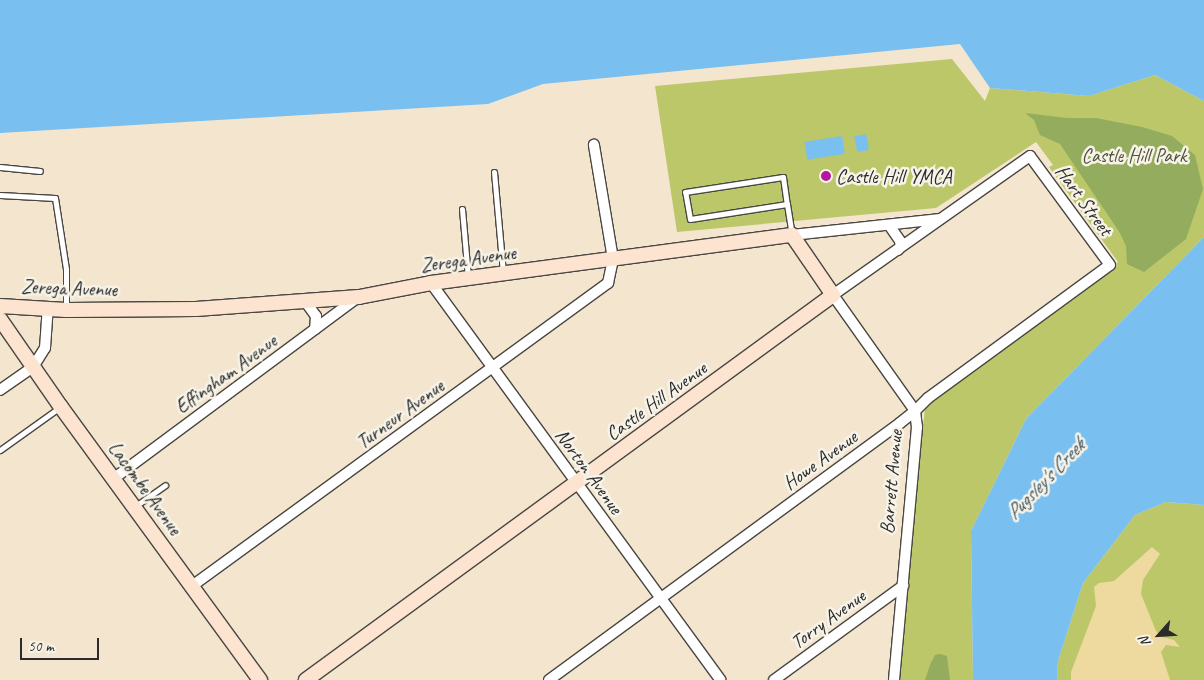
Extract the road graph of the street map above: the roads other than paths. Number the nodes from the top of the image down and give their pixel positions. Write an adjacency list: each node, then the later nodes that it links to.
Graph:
1 (594, 145): 13 (street)
2 (1030, 156): 9 (street, Castle Hill Avenue); 14 (street, Hart Street)
3 (0, 167): 4 (lane)
4 (40, 171)
5 (494, 172): 15 (lane)
6 (0, 196): 23 (lane)
7 (787, 204): 7 (lane); 11 (lane)
8 (462, 209): 16 (lane)
9 (941, 219): 10 (street, Zerega Avenue); 12 (street, Castle Hill Avenue)
10 (888, 225): 11 (street, Zerega Avenue); 12 (street)
11 (792, 235): 13 (street, Zerega Avenue); 18 (street, Barrett Avenue)
12 (898, 250): 18 (street, Castle Hill Avenue)
13 (613, 259): 15 (street, Zerega Avenue); 27 (street, Turneur Avenue)
14 (1110, 265): 30 (street, Howe Avenue)
15 (503, 274): 16 (street, Zerega Avenue)
16 (468, 278): 17 (street, Zerega Avenue)
17 (431, 283): 19 (street, Zerega Avenue); 27 (street, Norton Avenue)
18 (833, 295): 30 (street, Barrett Avenue); 33 (street, Castle Hill Avenue)
19 (359, 297): 20 (street, Zerega Avenue); 25 (street, Effingham Avenue)
20 (305, 301): 23 (street, Zerega Avenue); 25 (street)
21 (0, 306): 22 (street, Zerega Avenue)
22 (48, 309): 23 (street, Zerega Avenue); 26 (street)
23 (66, 310)
24 (0, 319): 26 (street, Lacombe Avenue)
25 (315, 329): 32 (street, Effingham Avenue)
26 (33, 367): 28 (street); 29 (street, Lacombe Avenue)
27 (493, 368): 33 (street, Norton Avenue); 36 (street, Turneur Avenue)
28 (0, 390)
29 (61, 407): 31 (lane); 32 (street, Lacombe Avenue)
30 (914, 411): 37 (street, Barrett Avenue); 38 (street, Howe Avenue)
31 (0, 450)
32 (113, 479): 35 (street, Lacombe Avenue)
33 (577, 483): 38 (street, Norton Avenue); 40 (street, Castle Hill Avenue)
34 (165, 485): 35 (lane)
35 (134, 508): 36 (street, Lacombe Avenue)
36 (192, 586): 39 (street, Lacombe Avenue)
37 (903, 586): 43 (street, Torry Avenue); 44 (street, Barrett Avenue)
38 (660, 599): 41 (street, Howe Avenue); 42 (street, Norton Avenue)
39 (260, 680)
40 (306, 680)
41 (549, 680)
42 (720, 680)
43 (774, 680)
44 (894, 680)

